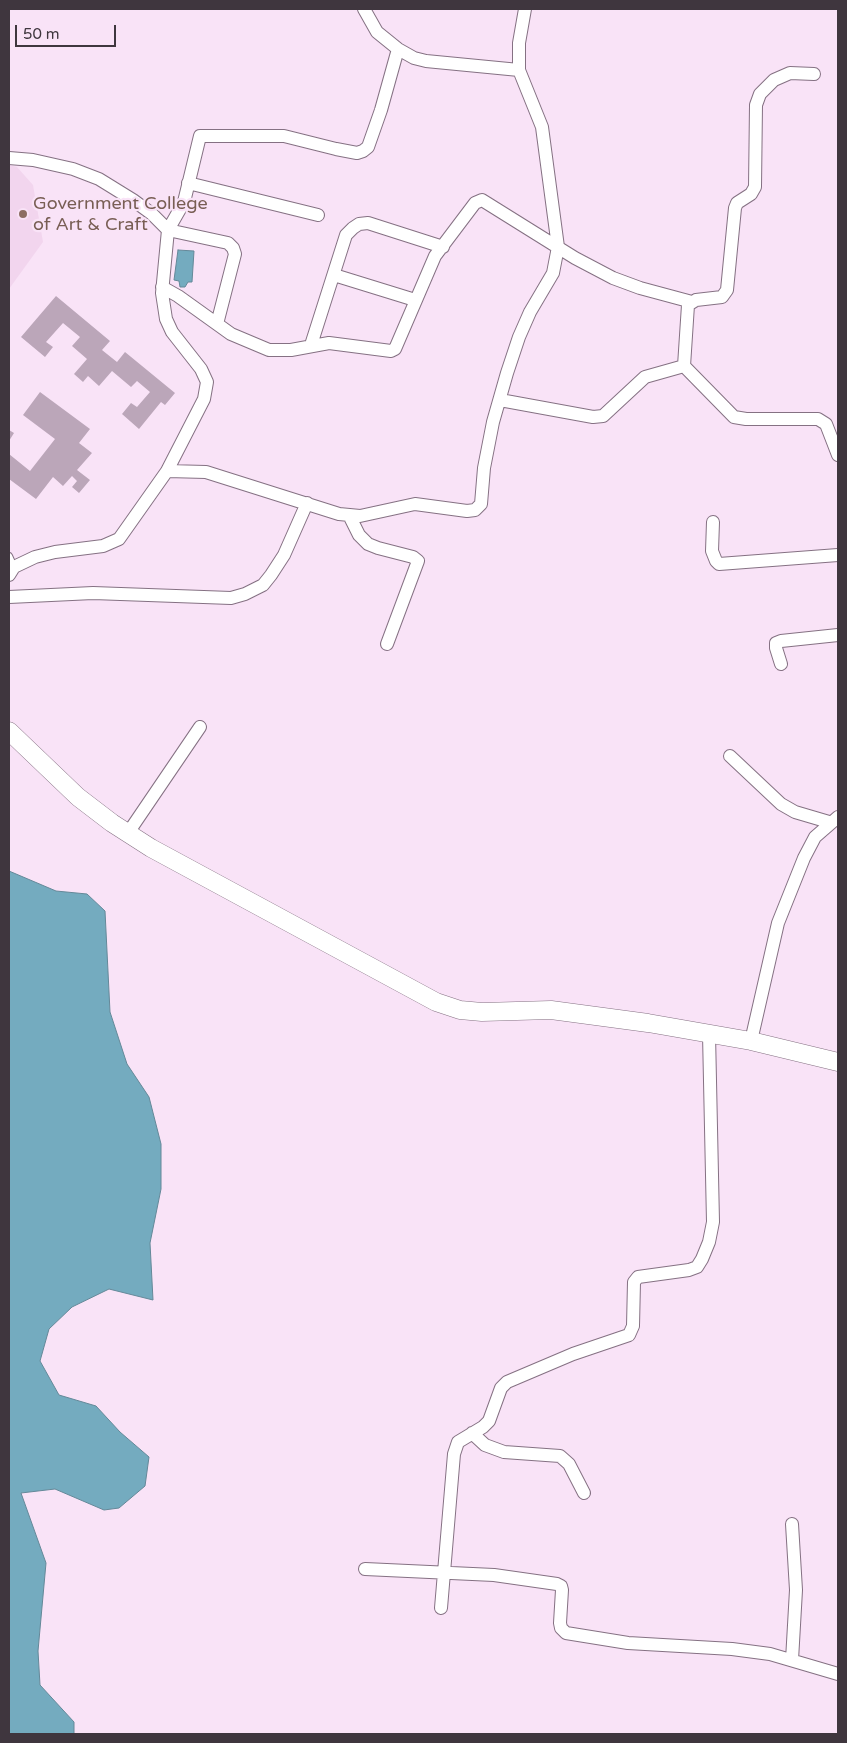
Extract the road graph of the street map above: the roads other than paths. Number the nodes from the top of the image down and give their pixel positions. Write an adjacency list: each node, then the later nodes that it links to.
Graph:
1 (364, 9): 3 (street)
2 (525, 9): 4 (street)
3 (398, 49): 4 (street); 7 (street)
4 (519, 70): 11 (street)
5 (814, 74): 15 (street)
6 (9, 158): 9 (street)
7 (188, 183): 8 (street); 9 (street)
8 (318, 215)
9 (168, 230): 13 (street); 16 (street)
10 (443, 246): 11 (street); 12 (street); 14 (street)
11 (558, 246): 15 (street); 19 (street)
12 (334, 275): 14 (street); 17 (street)
13 (162, 287): 16 (street); 21 (street)
14 (415, 300): 17 (street)
15 (692, 302): 18 (street)
16 (217, 324): 17 (street)
17 (312, 345)
18 (684, 366): 19 (street); 20 (street)
19 (500, 400): 23 (street)
20 (838, 455)
21 (167, 470): 22 (street); 26 (street)
22 (307, 503): 23 (street); 27 (street)
23 (349, 515): 29 (street)
24 (713, 522): 25 (street)
25 (838, 555)
26 (11, 566)
27 (9, 596)
28 (838, 634): 30 (street)
29 (388, 644)
30 (780, 664)
31 (200, 727): 35 (street)
32 (9, 731): 35 (street)
33 (730, 756): 34 (street)
34 (834, 820): 37 (street)
35 (128, 833): 36 (street)
36 (709, 1034): 37 (street); 39 (street)
37 (752, 1041): 38 (street)
38 (838, 1062)
39 (472, 1434): 40 (street); 43 (street)
40 (584, 1493)
41 (792, 1524): 45 (street)
42 (365, 1568): 43 (street)
43 (445, 1572): 44 (street); 45 (street)
44 (441, 1608)
45 (792, 1660): 46 (street)
46 (838, 1674)

